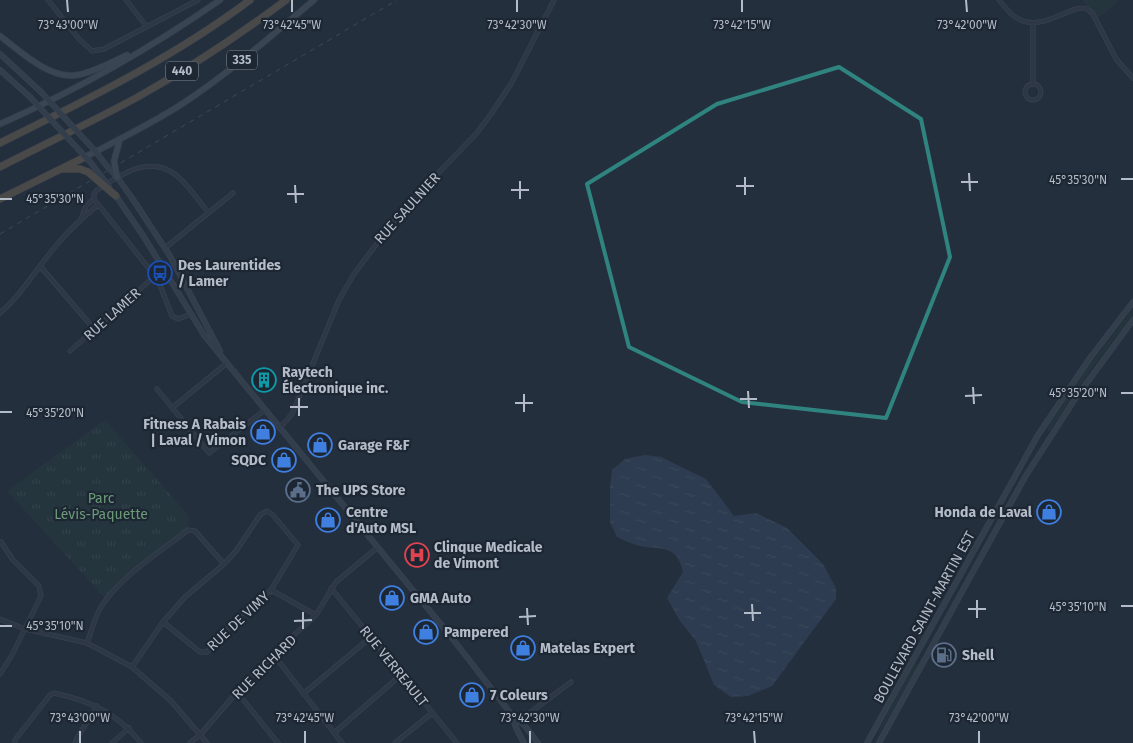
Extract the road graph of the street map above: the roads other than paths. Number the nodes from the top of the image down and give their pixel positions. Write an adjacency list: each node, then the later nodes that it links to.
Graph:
1 (48, 0): 13 (street)
2 (126, 0): 13 (street)
3 (197, 0): 13 (street)
4 (220, 0): 15 (main road)
5 (244, 0): 11 (highway)
6 (250, 0): 11 (highway, 440)
7 (286, 0): 26 (highway, 440)
8 (314, 0): 21 (main road, 335)
9 (554, 0): 48 (street, RUE SAULNIER)
10 (999, 0): 12 (street)
11 (221, 21): 22 (highway, 440)
12 (1033, 23): 18 (street); 19 (street)
13 (147, 27)
14 (0, 36): 15 (main road)
15 (148, 46): 20 (main road)
16 (0, 54): 23 (main road, bridge)
17 (0, 70): 24 (main road, bridge)
18 (1133, 78)
19 (1033, 84): 19 (street)
20 (0, 124)
21 (120, 139): 23 (main road); 27 (main road, bridge)
22 (0, 144)
23 (96, 152): 24 (main road, bridge); 27 (main road, bridge)
24 (85, 157): 25 (highway); 29 (main road, bridge)
25 (74, 165): 29 (highway, bridge); 30 (highway)
26 (0, 167)
27 (117, 177): 35 (main road, bridge)
28 (233, 193): 33 (street)
29 (116, 196): 40 (main road)
30 (0, 199)
31 (94, 199): 32 (street); 33 (street); 34 (street)
32 (98, 205): 34 (street); 37 (street)
33 (209, 213): 35 (street)
34 (81, 219): 36 (street)
35 (166, 248): 44 (main road)
36 (40, 266): 39 (street); 42 (street)
37 (155, 276): 40 (street); 42 (street, RUE LAMER)
38 (1133, 302): 85 (main road, BOULEVARD SAINT-MARTIN EST)
39 (0, 313)
40 (191, 314): 44 (main road)
41 (1133, 320): 86 (main road, BOULEVARD SAINT-MARTIN EST)
42 (95, 330): 43 (street, RUE LAMER)
43 (70, 351)
44 (227, 363): 46 (street); 47 (main road)
45 (157, 389): 46 (street)
46 (172, 408): 47 (street)
47 (265, 410): 48 (main road)
48 (279, 428): 50 (main road)
49 (2, 542): 57 (street)
50 (378, 547): 52 (street, RUE RICHARD); 69 (main road)
51 (224, 564): 53 (street, RUE DE VIMY); 56 (street); 59 (street)
52 (331, 588): 54 (street, RUE RICHARD); 58 (street, RUE VERREAULT)
53 (271, 590): 54 (street); 56 (street, RUE DE VIMY)
54 (316, 615): 60 (street, RUE RICHARD)
55 (0, 619): 57 (street)
56 (164, 622): 61 (street)
57 (24, 630): 59 (street); 62 (street)
58 (371, 637): 63 (street, RUE VERREAULT); 66 (street)
59 (87, 643): 61 (street)
60 (273, 654): 65 (street, RUE RICHARD); 66 (street)
61 (132, 667): 72 (street)
62 (0, 674)
63 (401, 674): 68 (street, RUE VERREAULT); 71 (street)
64 (571, 682): 69 (street)
65 (238, 692): 72 (street, RUE RICHARD); 79 (street)
66 (303, 694): 71 (street)
67 (97, 706): 70 (street); 73 (street); 74 (street)
68 (432, 713): 81 (street); 82 (street, RUE VERREAULT)
69 (517, 723): 83 (main road); 84 (main road)
70 (129, 728): 75 (street); 76 (street)
71 (334, 733): 80 (street)
72 (200, 735): 77 (street, RUE RICHARD); 78 (street)
73 (15, 743)
74 (75, 743)
75 (112, 743)
76 (141, 743)
77 (190, 743)
78 (207, 743)
79 (278, 743)
80 (342, 743)
81 (396, 743)
82 (457, 743)
83 (524, 743)
84 (538, 743)
85 (868, 743)
86 (879, 743)

